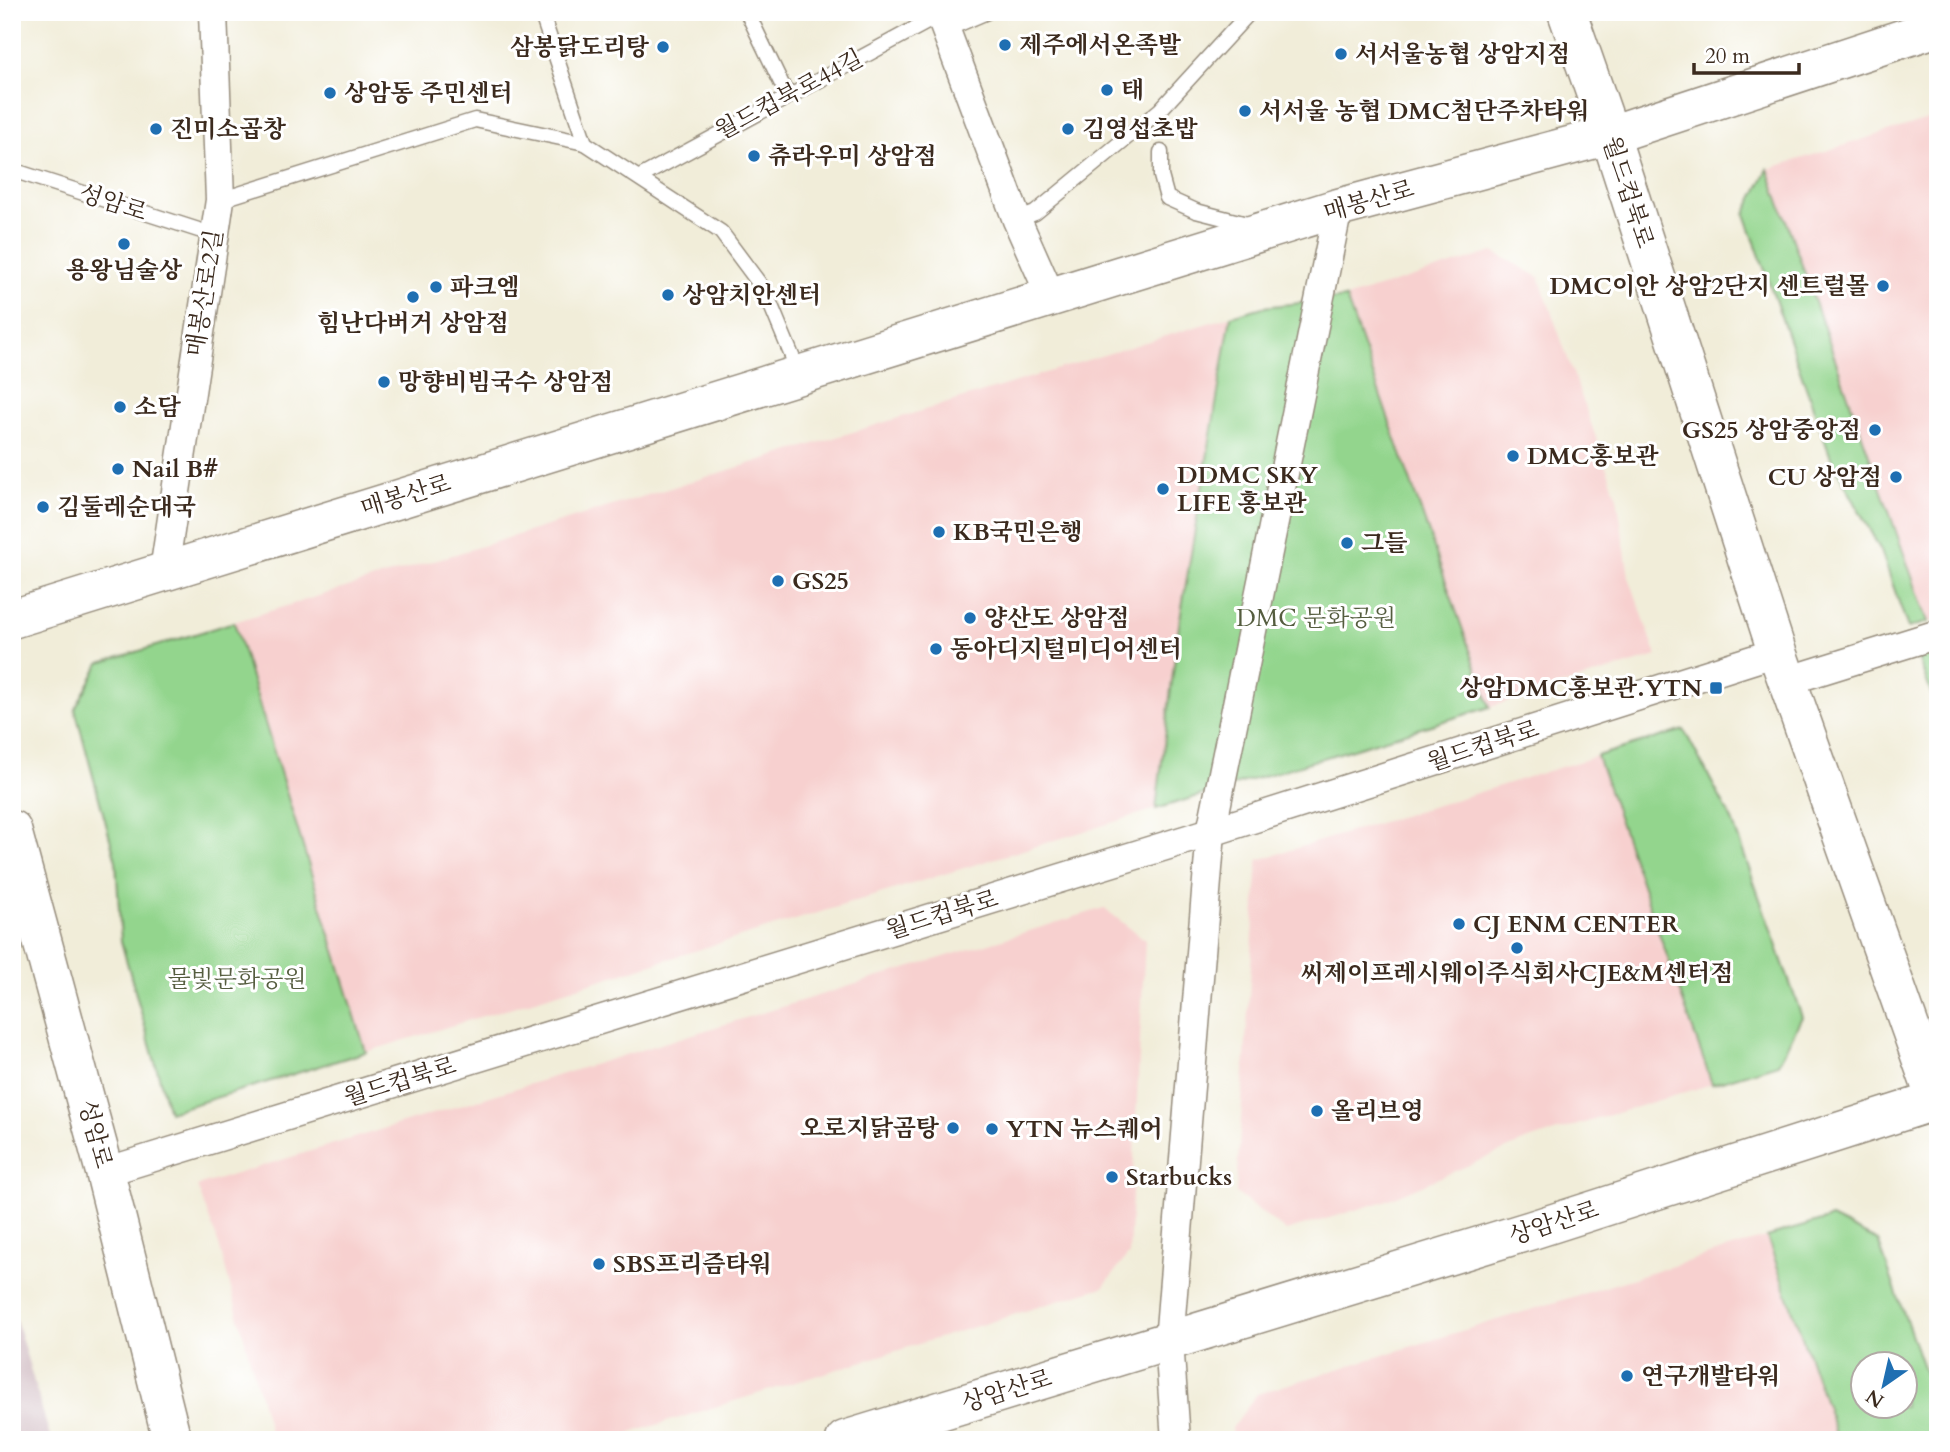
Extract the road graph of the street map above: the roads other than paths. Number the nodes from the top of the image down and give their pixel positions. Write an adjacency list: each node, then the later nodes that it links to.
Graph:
1 (213, 12): 15 (street, 매봉산로2길)
2 (541, 12): 11 (lane)
3 (747, 12): 9 (lane)
4 (987, 12): 7 (lane, 월드컵북로44길)
5 (1250, 12): 17 (lane)
6 (1567, 12): 10 (main road, 월드컵북로)
7 (941, 19): 9 (lane, 월드컵북로44길); 17 (street)
8 (1938, 27): 10 (main road, 매봉산로)
9 (787, 95): 14 (lane, 월드컵북로44길)
10 (1610, 135): 16 (main road, 매봉산로); 25 (main road, 월드컵북로)
11 (585, 143): 14 (lane); 15 (lane)
12 (1161, 152): 18 (lane)
13 (12, 170): 19 (lane, 성암로)
14 (640, 177): 21 (lane)
15 (220, 200): 19 (street, 매봉산로2길)
16 (1338, 208): 18 (main road, 매봉산로); 27 (street)
17 (1017, 220): 20 (street)
18 (1269, 230): 20 (main road, 매봉산로)
19 (214, 235): 22 (street, 매봉산로2길)
20 (1052, 299): 21 (main road, 매봉산로)
21 (799, 374): 22 (main road, 매봉산로)
22 (164, 571): 23 (main road, 매봉산로)
23 (12, 619)
24 (1938, 635): 25 (street, 월드컵북로)
25 (1782, 667): 27 (street, 월드컵북로); 28 (main road, 월드컵북로)
26 (12, 830): 29 (main road, 성암로)
27 (1211, 832): 29 (street, 월드컵북로); 30 (street)
28 (1937, 1103): 30 (main road, 상암산로)
29 (105, 1172): 31 (main road, 성암로)
30 (1169, 1342): 32 (main road, 상암산로); 33 (street)
31 (172, 1440)
32 (845, 1440)
33 (1176, 1440)

